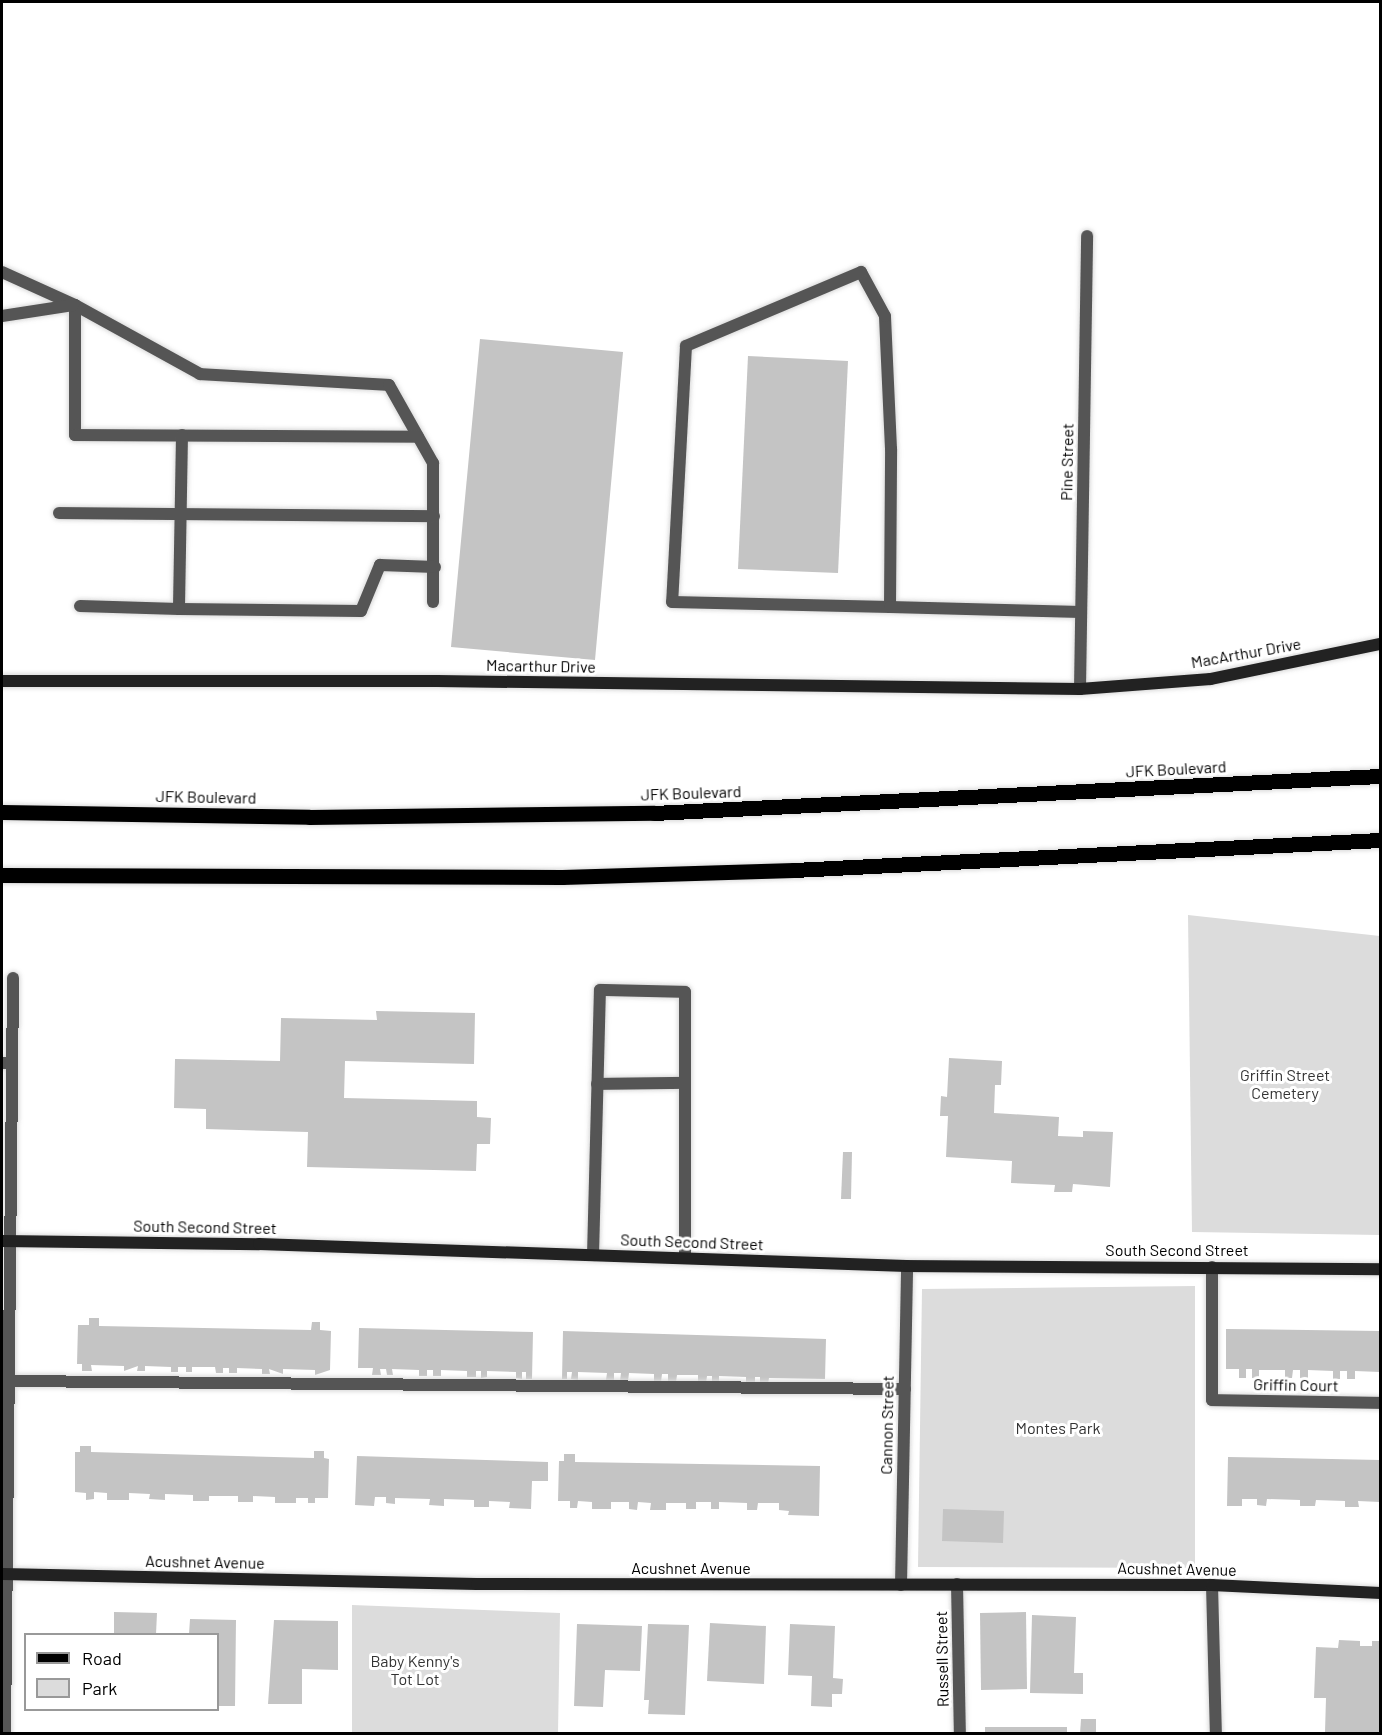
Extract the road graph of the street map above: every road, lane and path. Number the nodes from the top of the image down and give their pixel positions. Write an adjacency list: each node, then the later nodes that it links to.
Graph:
1 (1087, 236): 15 (street, Pine Street)
2 (2, 272): 3 (street)
3 (75, 305): 4 (street); 5 (street); 6 (street)
4 (2, 316)
5 (182, 435): 6 (street); 8 (street)
6 (418, 437): 9 (street)
7 (60, 513): 8 (street)
8 (181, 516): 9 (street); 14 (street)
9 (434, 516): 10 (street)
10 (435, 567): 11 (street); 14 (street)
11 (433, 602)
12 (80, 606): 14 (street)
13 (890, 607): 13 (street); 15 (street)
14 (179, 609)
15 (1081, 612): 18 (street, Pine Street)
16 (1380, 644): 18 (street, MacArthur Drive)
17 (2, 681): 18 (street, Macarthur Drive)
18 (1080, 689)
19 (1380, 776): 20 (main road, JFK Boulevard)
20 (2, 812)
21 (1380, 840): 22 (main road)
22 (2, 875)
23 (13, 978): 24 (street)
24 (7, 1063): 27 (street)
25 (685, 1083): 26 (street); 26 (street); 29 (street)
26 (597, 1084): 28 (street)
27 (6, 1241): 28 (street, South Second Street); 33 (street)
28 (593, 1255): 29 (street, South Second Street)
29 (685, 1258): 30 (street, South Second Street)
30 (907, 1266): 31 (street, South Second Street); 34 (street, Cannon Street)
31 (1212, 1267): 32 (street, South Second Street); 35 (street, Griffin Court)
32 (1380, 1269)
33 (9, 1381): 34 (street); 36 (street)
34 (905, 1389): 38 (street, Cannon Street)
35 (1380, 1403)
36 (4, 1574): 38 (street, Acushnet Avenue); 41 (street)
37 (957, 1584): 38 (street, Acushnet Avenue); 39 (street, Acushnet Avenue); 42 (street, Russell Street)
38 (901, 1585)
39 (1212, 1585): 40 (street, Acushnet Avenue); 43 (street)
40 (1380, 1593)
41 (5, 1734)
42 (960, 1734)
43 (1216, 1734)

